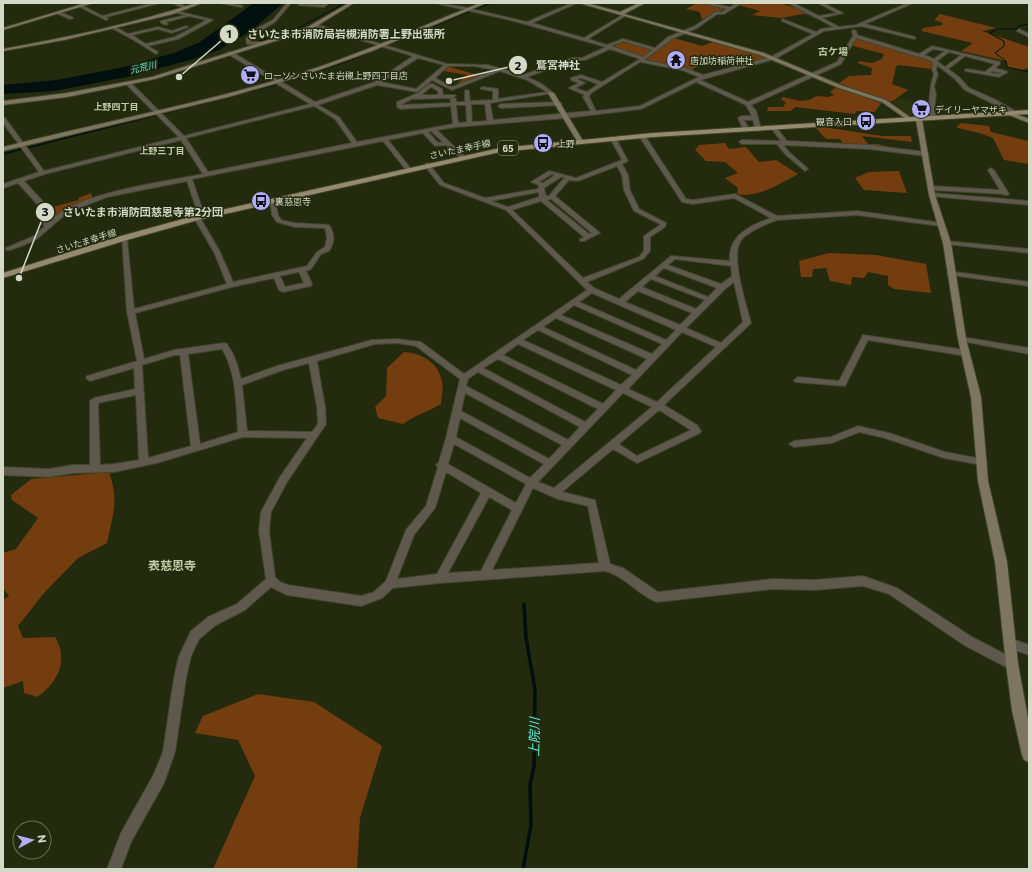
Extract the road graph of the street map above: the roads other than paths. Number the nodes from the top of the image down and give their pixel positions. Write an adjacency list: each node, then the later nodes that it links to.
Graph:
1 (92, 3): 20 (street)
2 (158, 3): 33 (street)
3 (174, 3): 22 (street)
4 (200, 3): 22 (street)
5 (222, 3): 21 (street)
6 (327, 3): 18 (street)
7 (352, 3): 40 (street)
8 (437, 3): 25 (street)
9 (484, 3): 25 (street)
10 (575, 3): 37 (street)
11 (582, 3): 31 (street)
12 (643, 3): 31 (street)
13 (703, 3): 23 (street)
14 (740, 3): 23 (street)
15 (790, 3): 29 (street)
16 (911, 3): 41 (street)
17 (289, 4): 18 (street); 54 (street)
18 (301, 4)
19 (822, 4): 24 (street)
20 (80, 6): 30 (street); 33 (street)
21 (242, 6)
22 (187, 8): 28 (street)
23 (729, 8): 47 (street)
24 (832, 8): 26 (street); 34 (street)
25 (469, 9): 37 (street); 56 (street)
26 (824, 10)
27 (817, 11): 29 (street)
28 (174, 12): 32 (street); 39 (street)
29 (810, 12): 34 (street)
30 (59, 13): 35 (street); 45 (street)
31 (622, 14): 47 (street); 52 (street)
32 (188, 15): 38 (street); 44 (street)
33 (102, 17): 39 (street)
34 (820, 17): 43 (street)
35 (71, 18)
36 (783, 20): 48 (street)
37 (528, 23): 52 (street)
38 (166, 24)
39 (118, 25): 42 (street)
40 (314, 25): 54 (street); 56 (street)
41 (858, 25): 43 (street); 49 (street); 53 (street)
42 (112, 27): 50 (street); 60 (street)
43 (840, 27): 48 (street); 49 (street)
44 (193, 28): 50 (street); 55 (street)
45 (3, 29)
46 (1019, 30): 51 (street)
47 (683, 31): 61 (street); 68 (street)
48 (817, 34): 68 (street)
49 (854, 34): 65 (street); 78 (street)
50 (128, 35): 55 (street)
51 (1029, 36)
52 (585, 38): 58 (street)
53 (913, 38)
54 (262, 43): 64 (street)
55 (145, 45): 63 (street)
56 (380, 45): 67 (street); 83 (street)
57 (925, 46): 59 (street)
58 (608, 47): 61 (street); 70 (street); 79 (street)
59 (932, 48): 62 (street); 65 (street)
60 (3, 50)
61 (656, 50): 70 (street)
62 (948, 51): 66 (street); 71 (street)
63 (156, 53)
64 (230, 53): 83 (street); 85 (street)
65 (922, 55): 71 (street)
66 (964, 55): 69 (street); 73 (street)
67 (417, 56): 72 (street); 84 (street)
68 (773, 58): 78 (street); 82 (street)
69 (981, 59): 73 (street); 76 (street)
70 (642, 60): 82 (street); 86 (street)
71 (937, 60): 73 (street); 75 (street); 109 (street)
72 (447, 65): 74 (street); 81 (street)
73 (958, 65): 75 (street); 77 (street); 80 (street)
74 (500, 69): 79 (street); 87 (street)
75 (945, 69): 80 (street)
76 (991, 69): 77 (street); 77 (street)
77 (986, 74)
78 (814, 76): 101 (street); 110 (street)
79 (522, 77): 89 (street)
80 (957, 78): 105 (street)
81 (433, 79): 84 (street); 87 (street)
82 (700, 79): 101 (street); 104 (street)
83 (278, 82): 99 (street); 102 (street)
84 (377, 82): 99 (street)
85 (129, 84): 95 (street); 102 (street)
86 (602, 84): 90 (street); 90 (street)
87 (452, 89): 92 (street)
88 (467, 91): 97 (street)
89 (551, 94): 94 (street); 100 (street)
90 (588, 94): 104 (street)
91 (441, 96): 92 (street); 93 (street); 93 (street)
92 (453, 96): 96 (street)
93 (412, 97): 96 (street)
94 (494, 101): 98 (street); 98 (street)
95 (3, 103)
96 (454, 103): 97 (street); 115 (street)
97 (467, 103): 98 (street); 114 (street)
98 (487, 103): 100 (street); 112 (street)
99 (316, 104): 122 (street); 130 (street)
100 (559, 104): 106 (street)
101 (748, 104): 107 (street)
102 (158, 112): 122 (street); 129 (street)
103 (1029, 112): 105 (main road, さいたま幸手線 / 65)
104 (595, 113): 106 (street)
105 (1013, 114): 109 (main road, さいたま幸手線 / 65); 113 (street)
106 (566, 116): 112 (street); 125 (street)
107 (754, 118): 117 (street); 119 (street)
108 (3, 119): 129 (street)
109 (934, 119): 111 (main road, さいたま幸手線 / 65)
110 (911, 120): 111 (main road, さいたま幸手線 / 65); 116 (main road, さいたま幸手線 / 65)
111 (919, 120): 132 (street)
112 (490, 121): 114 (street)
113 (1029, 121)
114 (470, 124): 115 (street)
115 (456, 125): 118 (street)
116 (774, 128): 117 (main road, さいたま幸手線 / 65); 128 (street)
117 (758, 129): 119 (main road, さいたま幸手線 / 65)
118 (433, 130): 120 (street); 127 (street)
119 (746, 130): 121 (main road, さいたま幸手線 / 65)
120 (424, 131): 124 (street); 127 (street)
121 (642, 136): 123 (main road, さいたま幸手線 / 65); 157 (street)
122 (183, 138): 139 (street); 140 (street)
123 (613, 138): 125 (main road, さいたま幸手線 / 65); 134 (street)
124 (384, 139): 130 (street); 137 (street)
125 (580, 141): 133 (main road, さいたま幸手線 / 65)
126 (742, 142): 128 (street)
127 (448, 143): 133 (street)
128 (782, 143): 132 (street); 136 (street)
129 (21, 144): 131 (street); 139 (street)
130 (356, 145): 140 (street)
131 (3, 149)
132 (926, 154): 147 (street)
133 (462, 157): 135 (main road, さいたま幸手線 / 65)
134 (618, 163): 143 (street); 171 (street)
135 (427, 165): 137 (main road, さいたま幸手線 / 65); 151 (street)
136 (805, 169)
137 (409, 170): 152 (main road, さいたま幸手線 / 65)
138 (991, 170): 148 (street)
139 (43, 174): 144 (street)
140 (206, 174): 142 (street)
141 (560, 175): 143 (street); 146 (street); 146 (street)
142 (189, 178): 156 (street); 161 (street)
143 (568, 178): 149 (street)
144 (20, 181): 145 (street); 161 (street)
145 (3, 186)
146 (542, 188): 150 (street); 151 (street)
147 (932, 191): 148 (street); 153 (street); 158 (street)
148 (1004, 192): 153 (street)
149 (552, 198): 150 (street); 150 (street)
150 (543, 199): 155 (street)
151 (482, 200): 155 (street)
152 (272, 201): 156 (main road, さいたま幸手線 / 65); 165 (street)
153 (1011, 201): 154 (street)
154 (1029, 203)
155 (508, 209): 171 (street)
156 (199, 217): 159 (main road, さいたま幸手線 / 65); 173 (street)
157 (776, 218): 158 (street); 163 (street)
158 (940, 224): 160 (street)
159 (124, 238): 168 (main road, さいたま幸手線 / 65); 180 (street)
160 (947, 243): 162 (street); 166 (street)
161 (6, 250)
162 (1029, 251)
163 (735, 264): 164 (street); 170 (street)
164 (663, 265): 169 (street); 175 (street)
165 (302, 270): 167 (street); 167 (street)
166 (952, 273): 172 (street); 185 (street)
167 (276, 275): 173 (street)
168 (3, 276)
169 (650, 276): 174 (street); 177 (street)
170 (736, 277): 175 (street); 188 (street)
171 (582, 281): 176 (street)
172 (1029, 284)
173 (231, 285): 180 (street)
174 (637, 288): 179 (street); 181 (street)
175 (722, 288): 177 (street)
176 (591, 290): 178 (street); 179 (street)
177 (710, 300): 181 (street)
178 (573, 302): 182 (street); 187 (street)
179 (620, 302): 184 (street)
180 (131, 312): 195 (street)
181 (697, 312): 184 (street)
182 (555, 315): 183 (street); 193 (street)
183 (537, 327): 186 (street); 197 (street)
184 (681, 328): 187 (street); 188 (street)
185 (962, 339): 189 (street); 191 (street)
186 (518, 340): 192 (street); 202 (street)
187 (667, 343): 193 (street)
188 (721, 346): 204 (street)
189 (1029, 351)
190 (184, 352): 195 (street); 201 (street); 214 (street)
191 (966, 353): 199 (street); 216 (street)
192 (497, 355): 196 (street); 205 (street)
193 (653, 358): 197 (street)
194 (313, 361): 200 (street); 201 (street); 209 (street)
195 (140, 363): 198 (street); 203 (street)
196 (478, 369): 200 (street); 207 (street)
197 (637, 374): 202 (street)
198 (90, 378)
199 (798, 380)
200 (463, 383): 206 (street); 211 (street)
201 (237, 384): 208 (street)
202 (621, 390): 204 (street); 205 (street)
203 (140, 391): 215 (street); 219 (street)
204 (658, 406): 213 (street); 213 (street)
205 (603, 408): 207 (street)
206 (456, 412): 210 (street); 217 (street)
207 (586, 426): 211 (street)
208 (243, 434): 209 (street); 214 (street)
209 (315, 435): 228 (street)
210 (451, 438): 218 (street); 221 (street)
211 (568, 444): 217 (street)
212 (794, 444): 216 (street)
213 (613, 445): 223 (street)
214 (196, 448): 215 (street)
215 (144, 462): 219 (street)
216 (982, 462): 230 (street)
217 (549, 463): 221 (street)
218 (441, 465): 222 (street); 229 (street)
219 (95, 468): 220 (street)
220 (3, 471)
221 (531, 483): 223 (street); 224 (street)
222 (487, 491): 224 (street); 227 (street)
223 (555, 493): 225 (street)
224 (518, 508): 226 (street)
225 (605, 567): 226 (street); 232 (street)
226 (484, 575): 227 (street)
227 (440, 578): 229 (street)
228 (271, 581): 229 (street); 236 (street)
229 (390, 584)
230 (1010, 643): 231 (street); 232 (street)
231 (1029, 650)
232 (1012, 664): 233 (street)
233 (1019, 710): 234 (street); 235 (street)
234 (1029, 720)
235 (1029, 755)
236 (114, 869)

